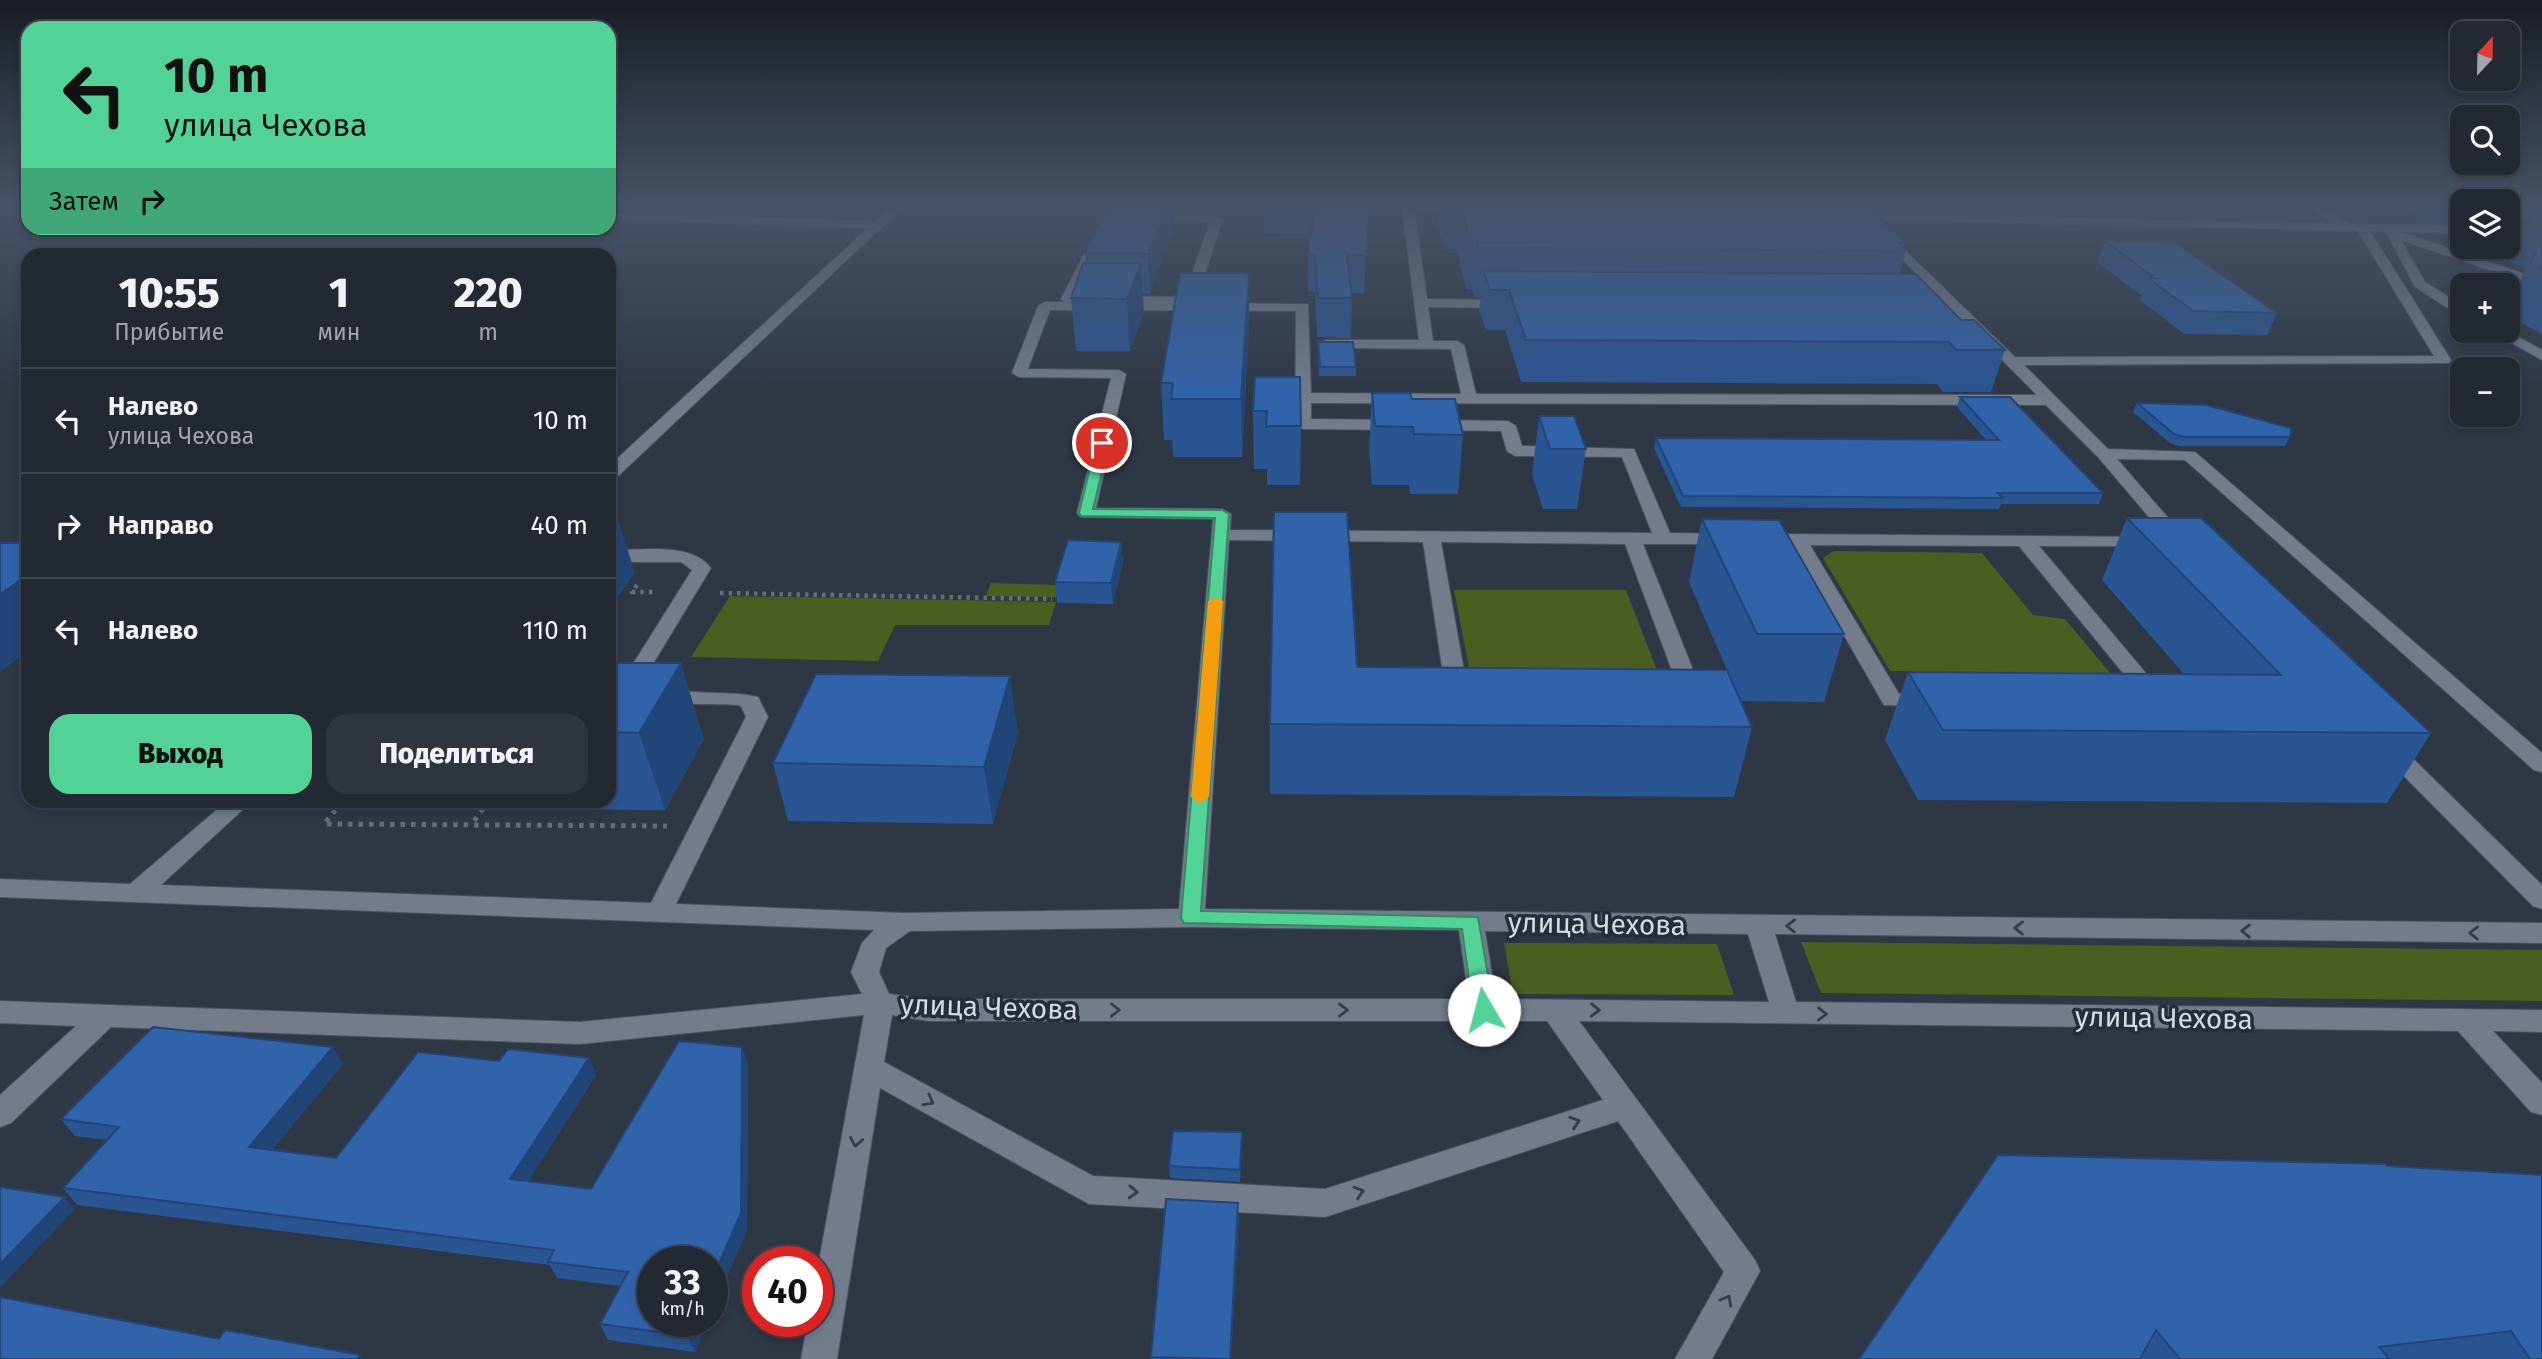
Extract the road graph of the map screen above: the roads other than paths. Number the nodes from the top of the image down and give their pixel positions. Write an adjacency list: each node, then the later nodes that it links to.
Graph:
1 (828, 271): 25 (street)
2 (1081, 271): 10 (street)
3 (1199, 271): 10 (street)
4 (1417, 271): 11 (street)
5 (1922, 271): 15 (street)
6 (2385, 271): 20 (street)
7 (2412, 271): 12 (street)
8 (2506, 271): 9 (street)
9 (2542, 284)
10 (1066, 302): 17 (street); 26 (street)
11 (1421, 303): 13 (street); 18 (street)
12 (2450, 303)
13 (1518, 304)
14 (1931, 307): 15 (street)
15 (1958, 307): 20 (street)
16 (2519, 343): 19 (street)
17 (1303, 344): 18 (street); 21 (street)
18 (1427, 345): 22 (street)
19 (2542, 356)
20 (2012, 361): 23 (street)
21 (1302, 398): 22 (street); 29 (street)
22 (1470, 399): 23 (street)
23 (2052, 400): 24 (street)
24 (2104, 454): 31 (street); 38 (street)
25 (616, 468)
26 (1221, 536): 27 (street); 44 (street)
27 (1432, 537): 28 (street); 33 (street)
28 (1632, 538): 29 (street); 34 (street)
29 (1662, 538): 30 (street)
30 (1798, 539): 31 (street); 35 (street)
31 (2024, 540): 36 (street)
32 (616, 556): 43 (street)
33 (1471, 693)
34 (1665, 695)
35 (1945, 700)
36 (2132, 702)
37 (2375, 735): 42 (street)
38 (2542, 765)
39 (233, 808): 41 (street)
40 (0, 888): 41 (street)
41 (136, 893): 43 (street)
42 (2542, 900)
43 (659, 912): 45 (street)
44 (1191, 918): 45 (street, улица Чехова); 46 (street, улица Чехова)
45 (905, 922): 49 (street, улица Чехова)
46 (1471, 922): 47 (street, улица Чехова); 50 (street)
47 (1759, 926): 48 (street, улица Чехова, one-way to 47); 53 (street)
48 (2542, 933)
49 (880, 1003): 50 (street, улица Чехова, one-way to 50); 54 (street); 57 (street)
50 (1484, 1010): 51 (street, улица Чехова)
51 (1555, 1010): 53 (street, улица Чехова, one-way to 53); 59 (street)
52 (0, 1012): 54 (street)
53 (1786, 1013): 55 (street, улица Чехова, one-way to 55)
54 (106, 1015): 60 (street)
55 (2466, 1021): 56 (street, улица Чехова); 58 (street)
56 (2542, 1021)
57 (869, 1067): 59 (street, one-way to 59); 61 (street, one-way to 61)
58 (2542, 1103)
59 (1624, 1106): 62 (street, one-way to 59)
60 (0, 1114)
61 (819, 1359)
62 (1693, 1359)

